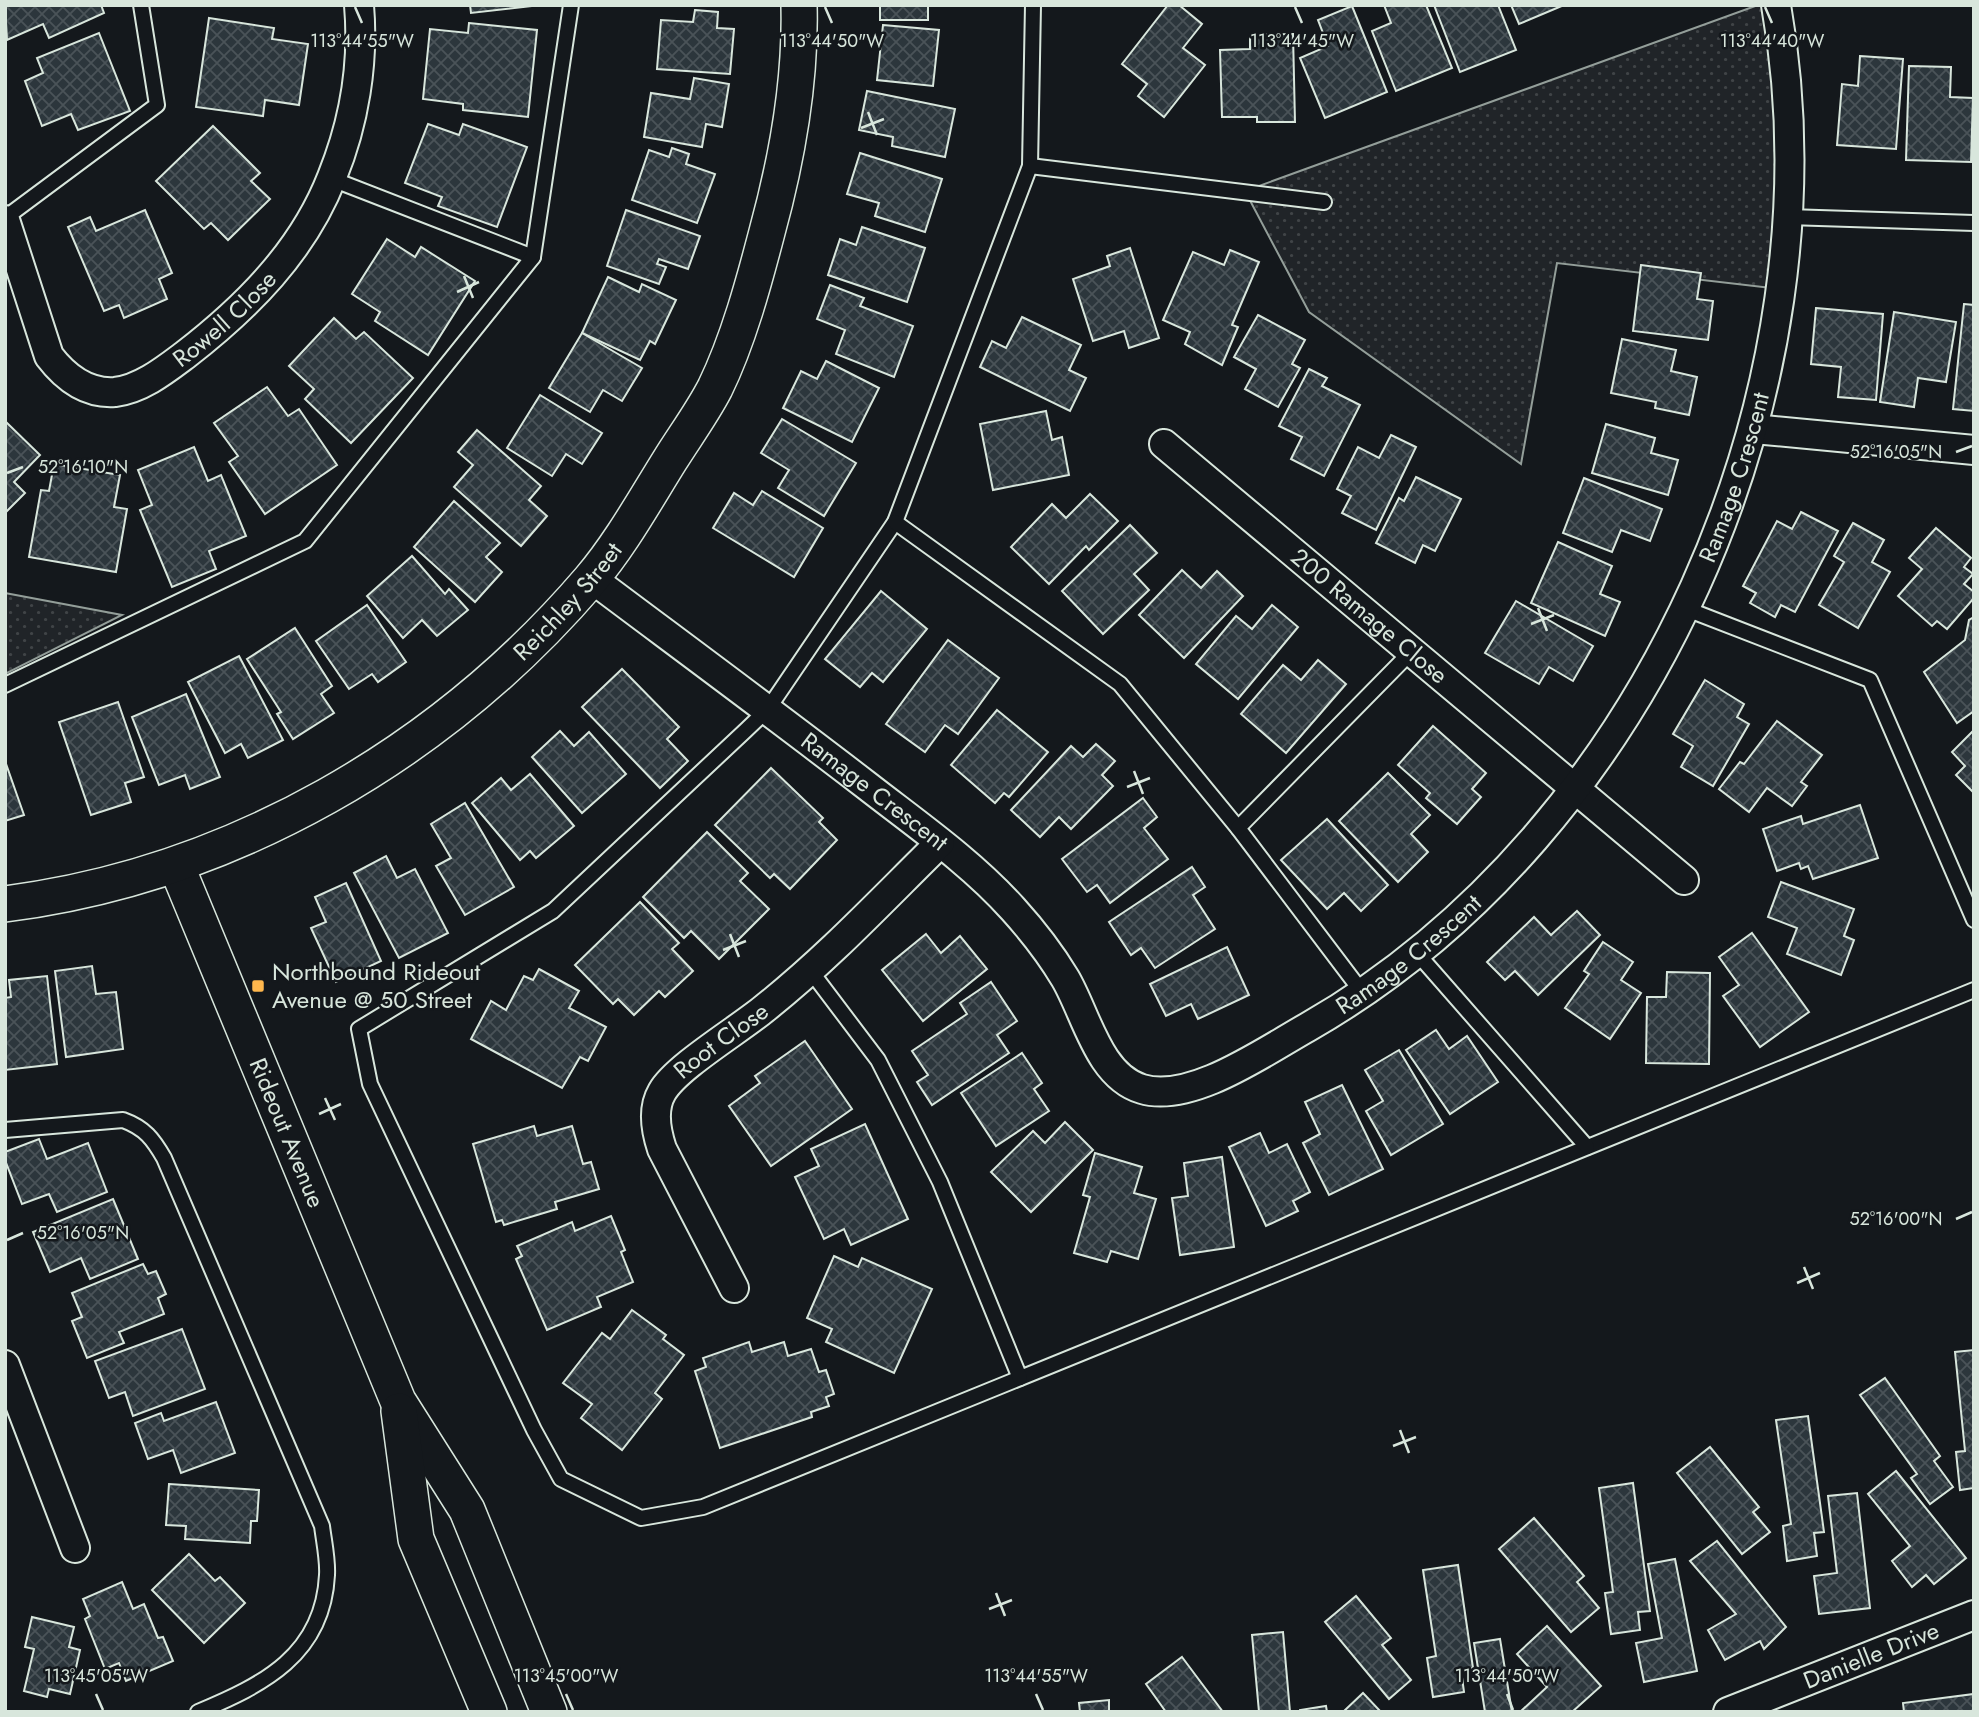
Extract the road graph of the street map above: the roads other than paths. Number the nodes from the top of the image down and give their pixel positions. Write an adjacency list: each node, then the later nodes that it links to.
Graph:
1 (141, 5): 11 (lane)
2 (359, 5): 8 (street, Rowell Close)
3 (572, 5): 13 (lane)
4 (799, 5): 18 (street, Reichley Street)
5 (1033, 5): 7 (lane)
6 (1776, 5): 10 (street, Ramage Crescent)
7 (1030, 166): 9 (lane); 17 (lane)
8 (332, 179): 11 (street, Rowell Close); 13 (lane)
9 (1324, 202)
10 (1788, 217): 12 (lane); 14 (street, Ramage Crescent)
11 (5, 219)
12 (1974, 223)
13 (533, 257): 21 (lane)
14 (1754, 429): 16 (street); 19 (street, Ramage Crescent)
15 (1164, 444): 20 (street, 200 Ramage Close)
16 (1974, 450)
17 (895, 522): 22 (lane); 24 (lane)
18 (591, 578): 22 (street, Ramage Crescent); 26 (street, Reichley Street)
19 (1684, 608): 23 (street, Ramage Crescent); 29 (lane)
20 (1411, 652): 23 (street, 200 Ramage Close); 24 (lane)
21 (5, 685)
22 (768, 709): 25 (street, Ramage Crescent); 38 (lane)
23 (1576, 787): 27 (street, 200 Ramage Close); 30 (street, Ramage Crescent)
24 (1238, 828): 33 (lane)
25 (940, 844): 31 (street, Root Close); 33 (street, Ramage Crescent)
26 (176, 865): 28 (street, Reichley Street); 39 (street, Rideout Avenue)
27 (1684, 880)
28 (5, 904)
29 (1974, 920)
30 (1416, 952): 33 (street, Ramage Crescent); 35 (lane)
31 (810, 970): 36 (street, Root Close); 38 (lane)
32 (1974, 990): 35 (lane)
33 (1363, 992)
34 (5, 1130): 43 (lane)
35 (1587, 1147): 38 (lane)
36 (734, 1288)
37 (5, 1366): 40 (street)
38 (1020, 1378)
39 (398, 1401): 42 (street, Rideout Avenue); 44 (street, Rideout Avenue)
40 (75, 1548)
41 (1974, 1615): 45 (street, Danielle Drive)
42 (542, 1710)
43 (198, 1712)
44 (489, 1712)
45 (1728, 1712)

